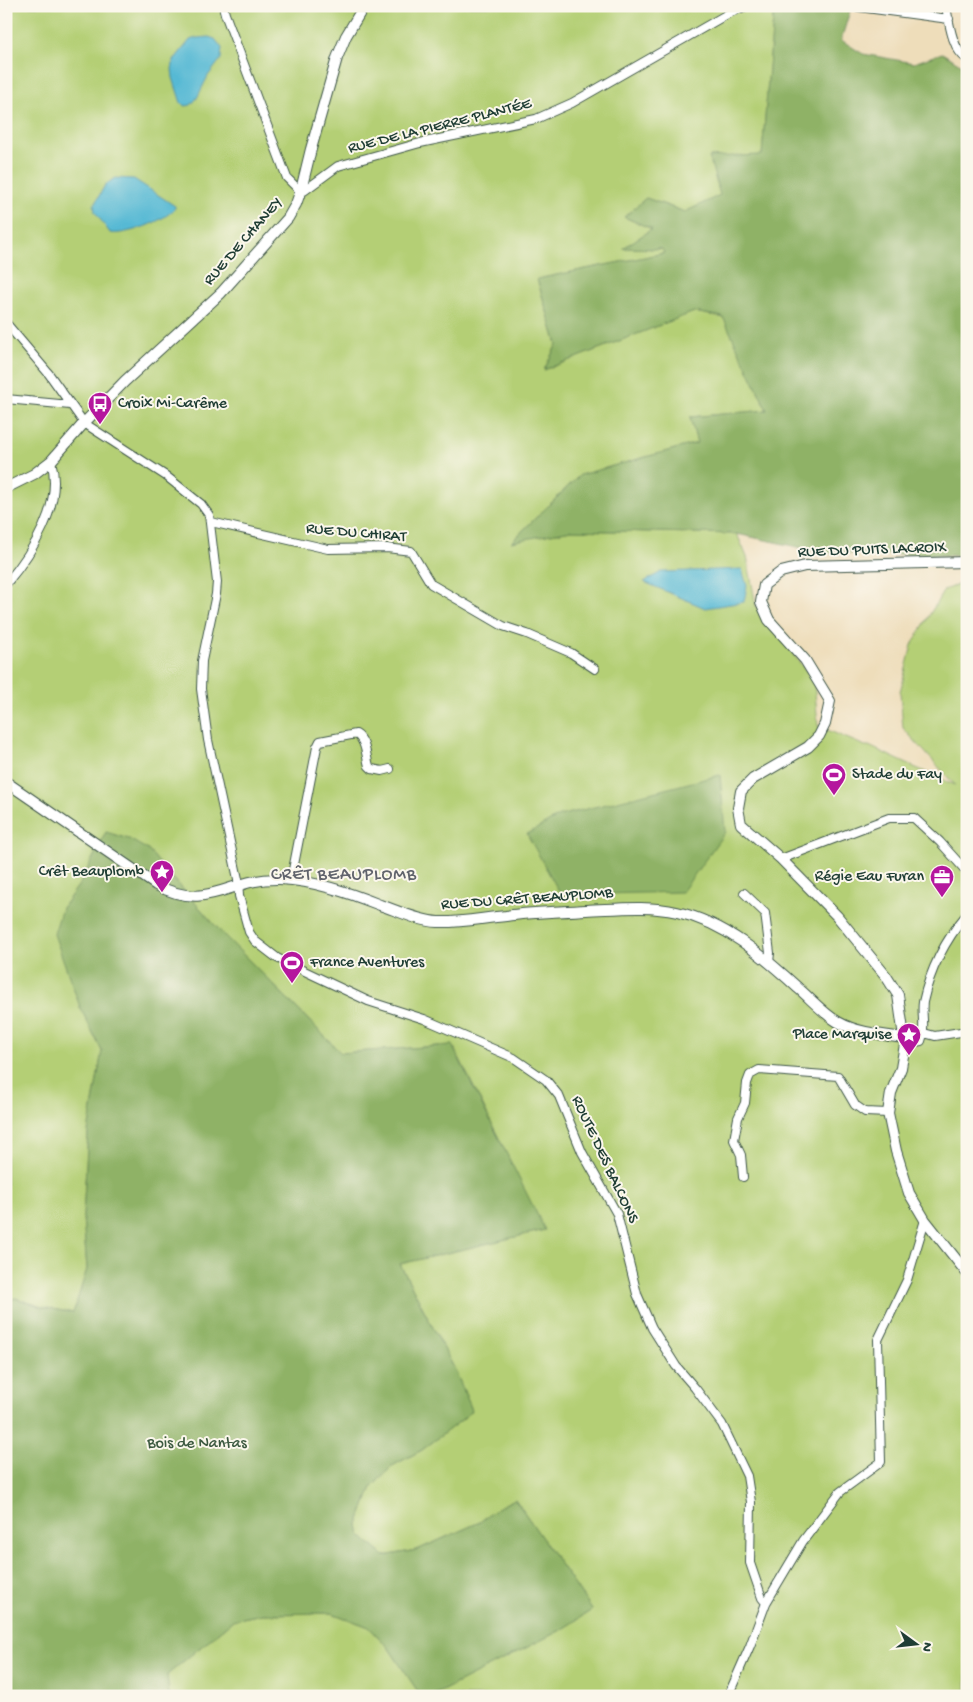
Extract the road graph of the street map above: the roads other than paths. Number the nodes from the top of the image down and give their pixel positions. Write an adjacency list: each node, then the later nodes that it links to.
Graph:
1 (223, 6): 8 (street)
2 (364, 6): 8 (street, RUE DE CHANEY)
3 (746, 6): 8 (street, RUE DE LA PIERRE PLANTÉE)
4 (851, 6): 6 (street)
5 (946, 6): 6 (street)
6 (949, 19): 7 (street)
7 (967, 59)
8 (301, 190): 12 (street, RUE DE CHANEY)
9 (6, 323): 11 (street)
10 (6, 399): 11 (street)
11 (70, 405): 12 (street)
12 (84, 423): 13 (street, RUE DE CHANEY); 15 (street)
13 (51, 461): 14 (street, RUE DE CHANEY); 17 (street)
14 (6, 488)
15 (211, 522): 18 (street, RUE DU CHIRAT); 24 (street, ROUTE DES BALCONS)
16 (967, 562): 21 (street, RUE DU PUITS LACROIX)
17 (6, 584)
18 (595, 669)
19 (390, 769): 23 (street)
20 (6, 782): 24 (street, RUE DU CRÊT BEAUPLOMB)
21 (781, 859): 22 (street); 30 (street, RUE DU PUITS LACROIX)
22 (967, 872)
23 (291, 880): 24 (street, RUE DU CRÊT BEAUPLOMB); 27 (street, RUE DU CRÊT BEAUPLOMB)
24 (238, 886): 35 (street, ROUTE DES BALCONS)
25 (744, 893): 27 (street)
26 (967, 914): 29 (street)
27 (769, 962): 30 (street, RUE DU CRÊT BEAUPLOMB)
28 (967, 1031): 29 (street)
29 (924, 1033): 30 (street)
30 (904, 1041): 31 (street, RUE DU PUITS LACROIX)
31 (888, 1113): 32 (street); 33 (street)
32 (743, 1177)
33 (924, 1220): 34 (street); 35 (street)
34 (967, 1273)
35 (766, 1603): 36 (street)
36 (728, 1696)

